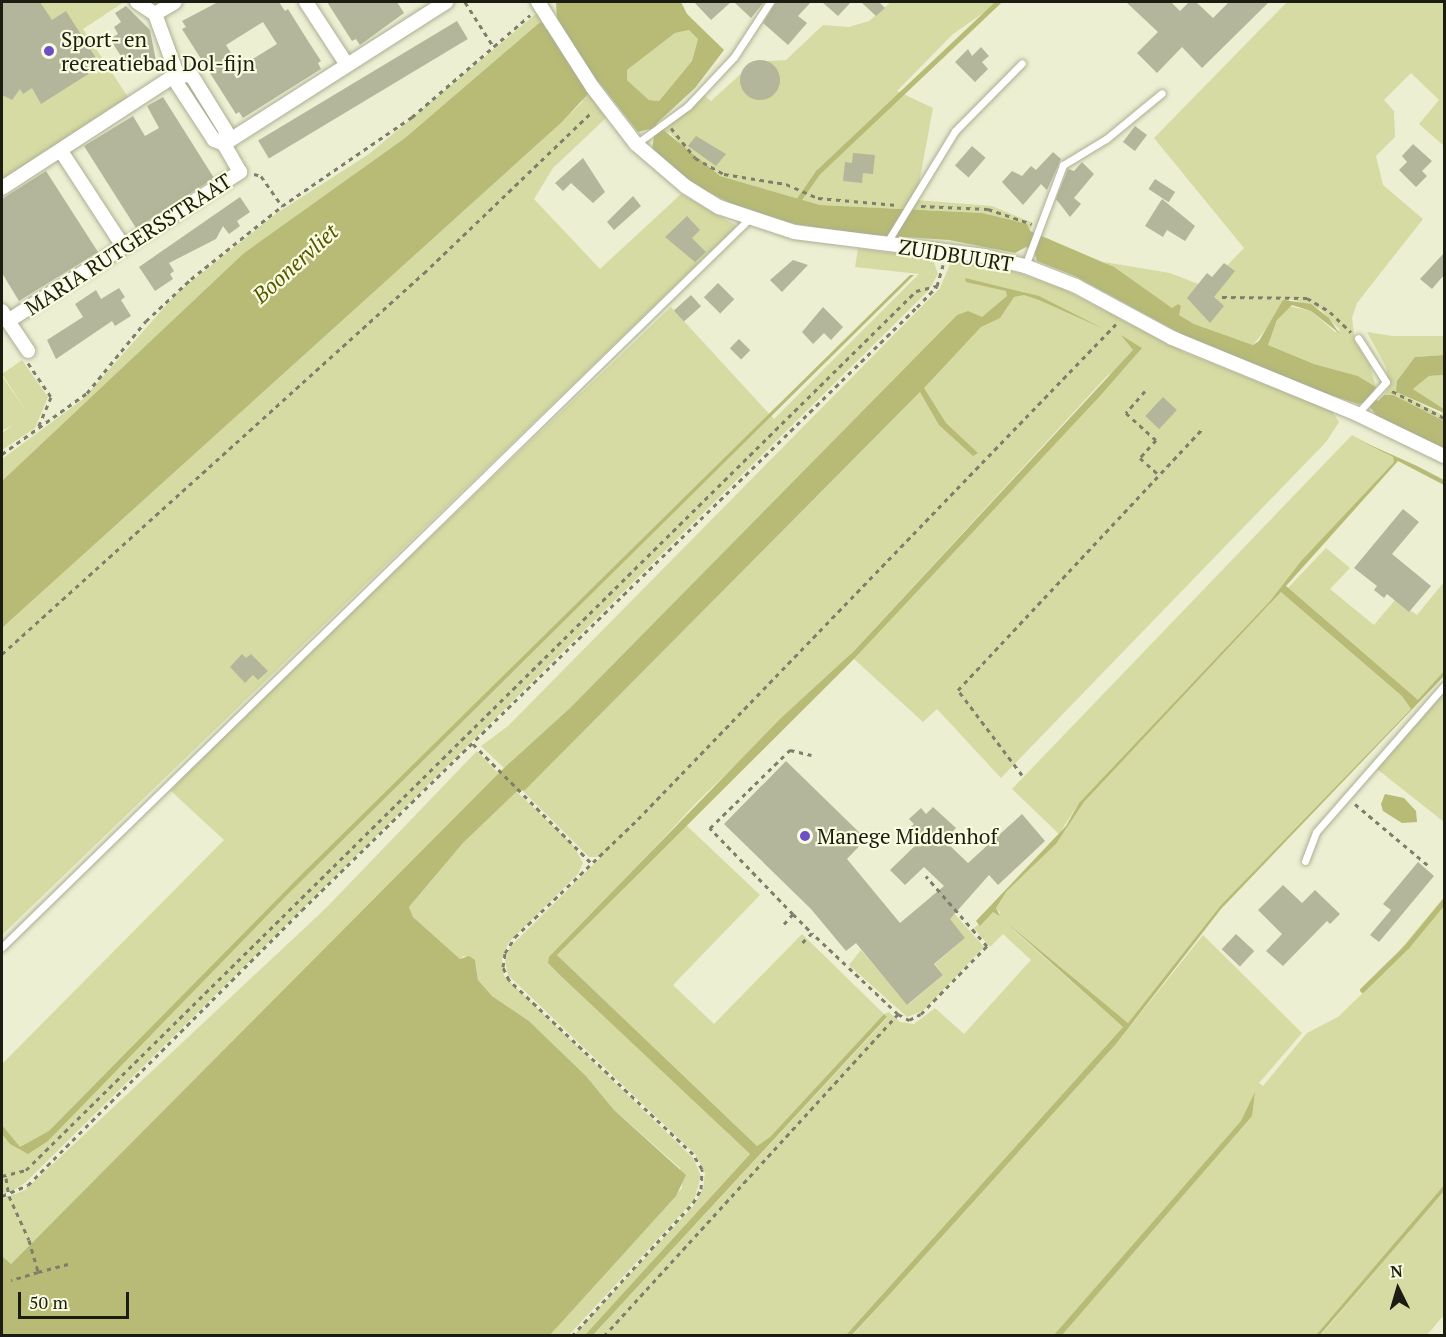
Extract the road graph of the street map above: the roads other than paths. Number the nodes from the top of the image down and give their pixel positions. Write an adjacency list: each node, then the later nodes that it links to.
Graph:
1 (137, 2): 7 (street)
2 (175, 2): 7 (street)
3 (306, 2): 9 (street)
4 (446, 2): 9 (street, MARIA RUTGERSSTRAAT)
5 (770, 2): 12 (lane)
6 (541, 3): 12 (street, ZUIDBUURT)
7 (154, 14): 10 (street)
8 (1022, 63): 17 (lane)
9 (347, 65): 13 (street, MARIA RUTGERSSTRAAT)
10 (177, 74): 13 (street); 14 (street)
11 (1162, 93): 19 (lane)
12 (642, 139): 16 (street, ZUIDBUURT)
13 (224, 144): 18 (street, MARIA RUTGERSSTRAAT)
14 (61, 151): 15 (street); 18 (street)
15 (2, 189)
16 (749, 219): 17 (street, ZUIDBUURT); 27 (lane)
17 (888, 240): 19 (street, ZUIDBUURT)
18 (123, 246): 20 (street, MARIA RUTGERSSTRAAT)
19 (1025, 266): 23 (street, ZUIDBUURT)
20 (5, 316): 22 (street, MARIA RUTGERSSTRAAT)
21 (1358, 338): 23 (lane)
22 (28, 351)
23 (1363, 410): 24 (street, ZUIDBUURT)
24 (1444, 456)
25 (1444, 686): 26 (lane)
26 (1305, 861)
27 (2, 947)

